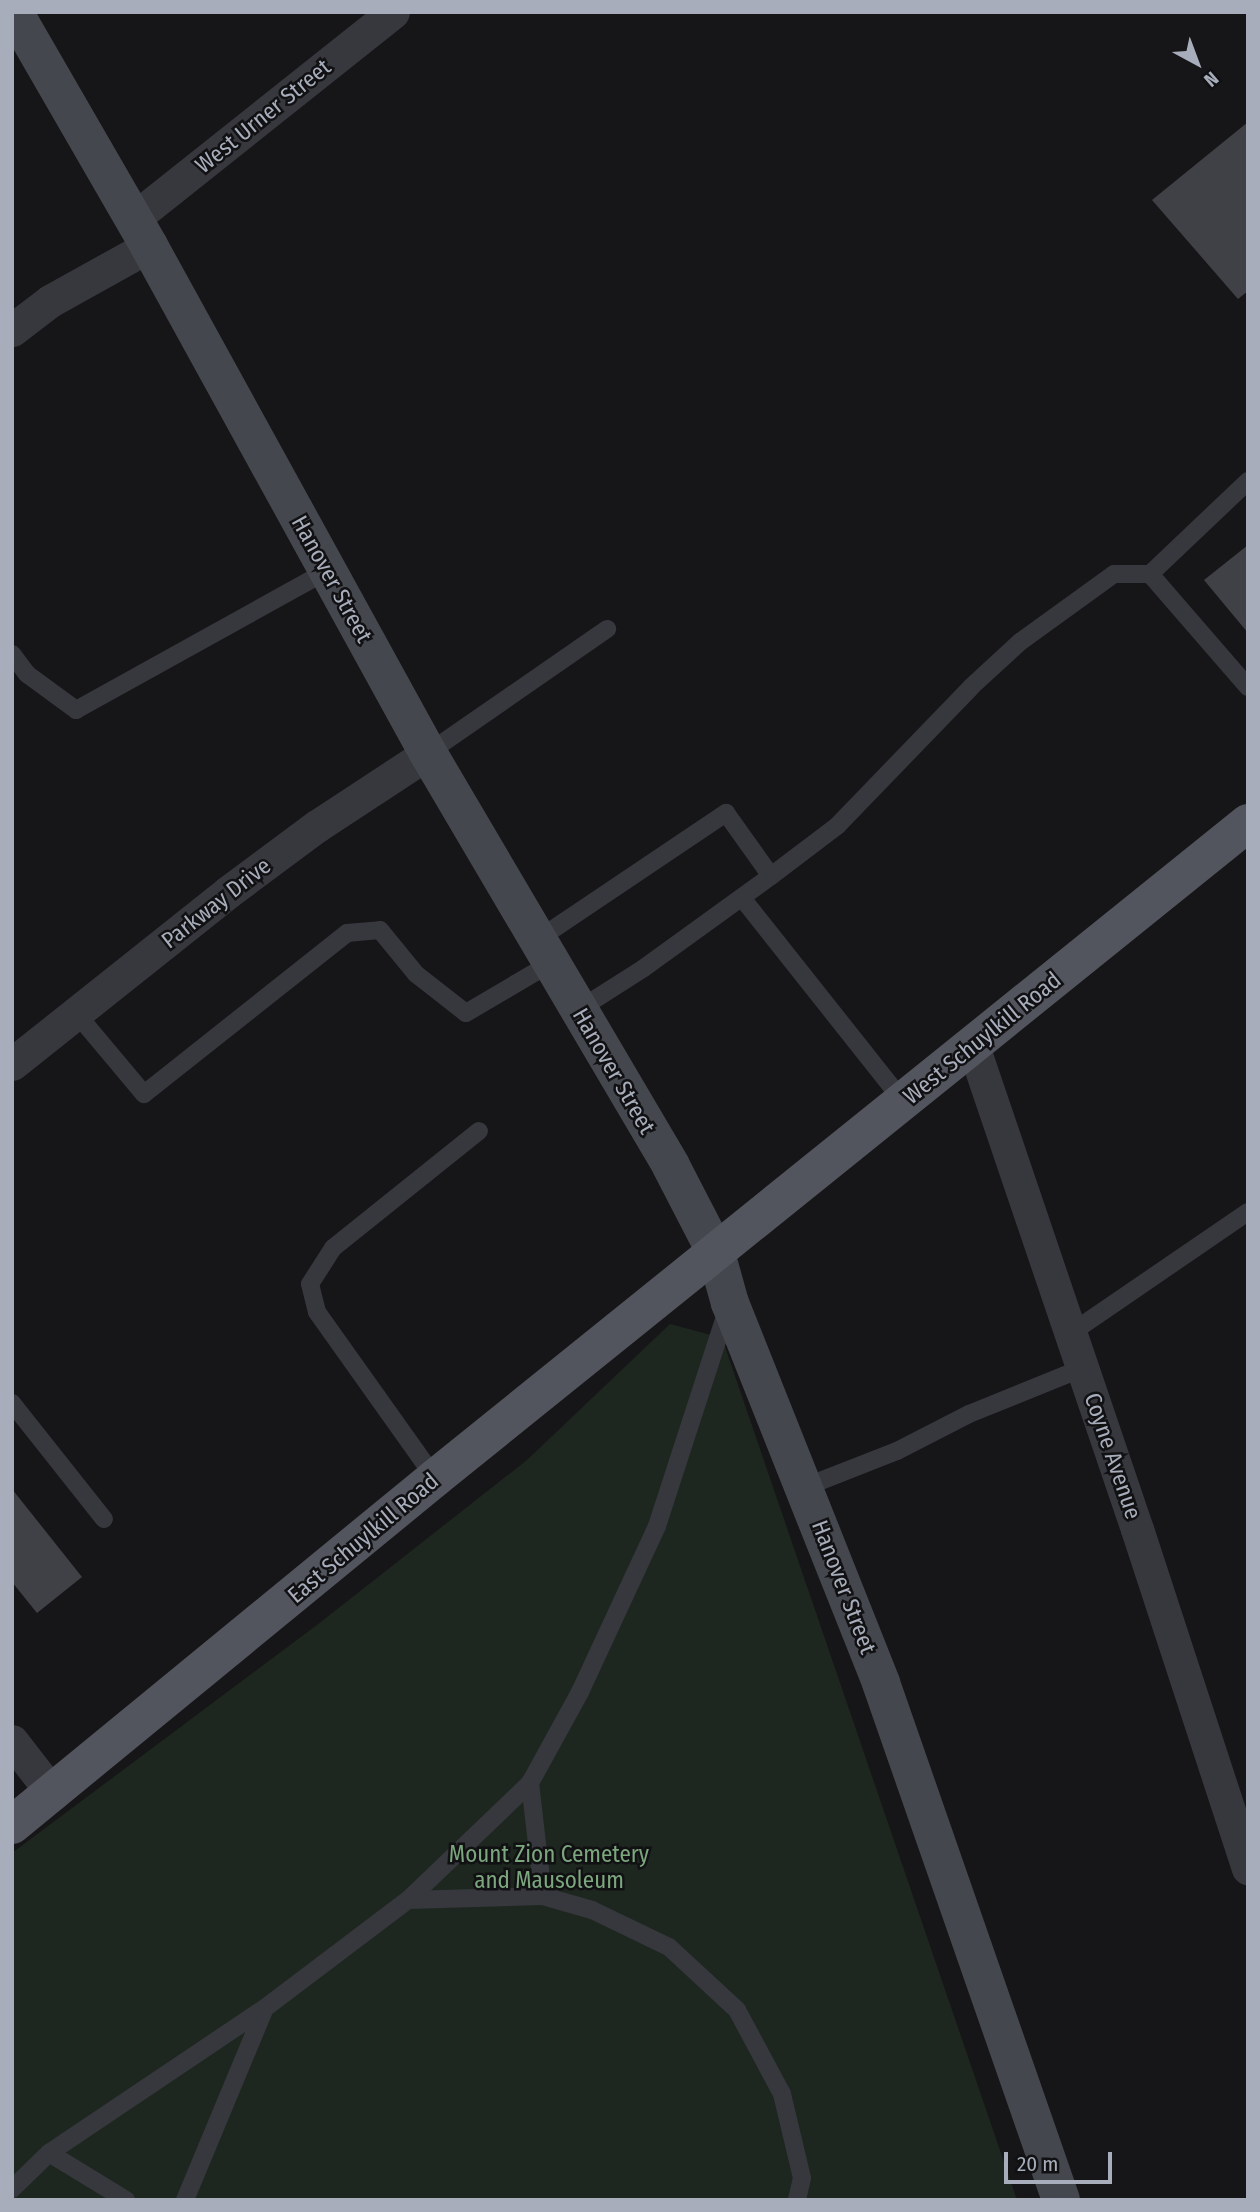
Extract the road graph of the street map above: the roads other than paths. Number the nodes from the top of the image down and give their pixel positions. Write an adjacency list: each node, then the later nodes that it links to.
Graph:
1 (14, 12): 3 (main road, Hanover Street)
2 (393, 12): 3 (street, West Urner Street)
3 (141, 233): 4 (street, West Urner Street); 6 (main road, Hanover Street)
4 (12, 330)
5 (1248, 481): 7 (lane)
6 (327, 571): 9 (lane); 11 (main road, Hanover Street)
7 (1150, 574): 10 (lane); 13 (lane)
8 (607, 629): 11 (lane)
9 (12, 654)
10 (1248, 687)
11 (428, 753): 15 (main road, Hanover Street); 17 (street, Parkway Drive)
12 (1248, 823): 18 (main road, West Schuylkill Road)
13 (771, 876): 14 (lane); 15 (lane)
14 (742, 898): 16 (lane); 20 (lane)
15 (544, 952): 16 (main road, Hanover Street); 17 (lane)
16 (578, 1010): 23 (main road, Hanover Street)
17 (76, 1013): 19 (street, Parkway Drive)
18 (973, 1046): 20 (main road, West Schuylkill Road); 25 (street, Coyne Avenue)
19 (12, 1064)
20 (903, 1101): 23 (main road, West Schuylkill Road)
21 (479, 1131): 28 (lane)
22 (1248, 1212): 25 (lane)
23 (716, 1253): 24 (main road, Hanover Street); 28 (main road, East Schuylkill Road)
24 (730, 1303): 29 (main road, Hanover Street); 32 (lane)
25 (1071, 1333): 26 (street, Coyne Avenue)
26 (1083, 1368): 29 (lane); 34 (street, Coyne Avenue)
27 (12, 1403): 30 (lane)
28 (435, 1478): 33 (main road, East Schuylkill Road)
29 (805, 1487): 45 (main road, Hanover Street)
30 (104, 1519)
31 (12, 1741): 33 (street)
32 (530, 1783): 37 (lane); 38 (lane)
33 (53, 1794): 35 (main road, East Schuylkill Road)
34 (1241, 1824): 36 (street, Coyne Avenue)
35 (12, 1825)
36 (1248, 1868)
37 (543, 1896): 38 (lane); 44 (lane)
38 (408, 1900): 39 (lane)
39 (265, 2008): 40 (lane); 43 (lane)
40 (49, 2153): 41 (lane); 42 (lane)
41 (12, 2189)
42 (126, 2200)
43 (185, 2200)
44 (797, 2200)
45 (1061, 2200)

